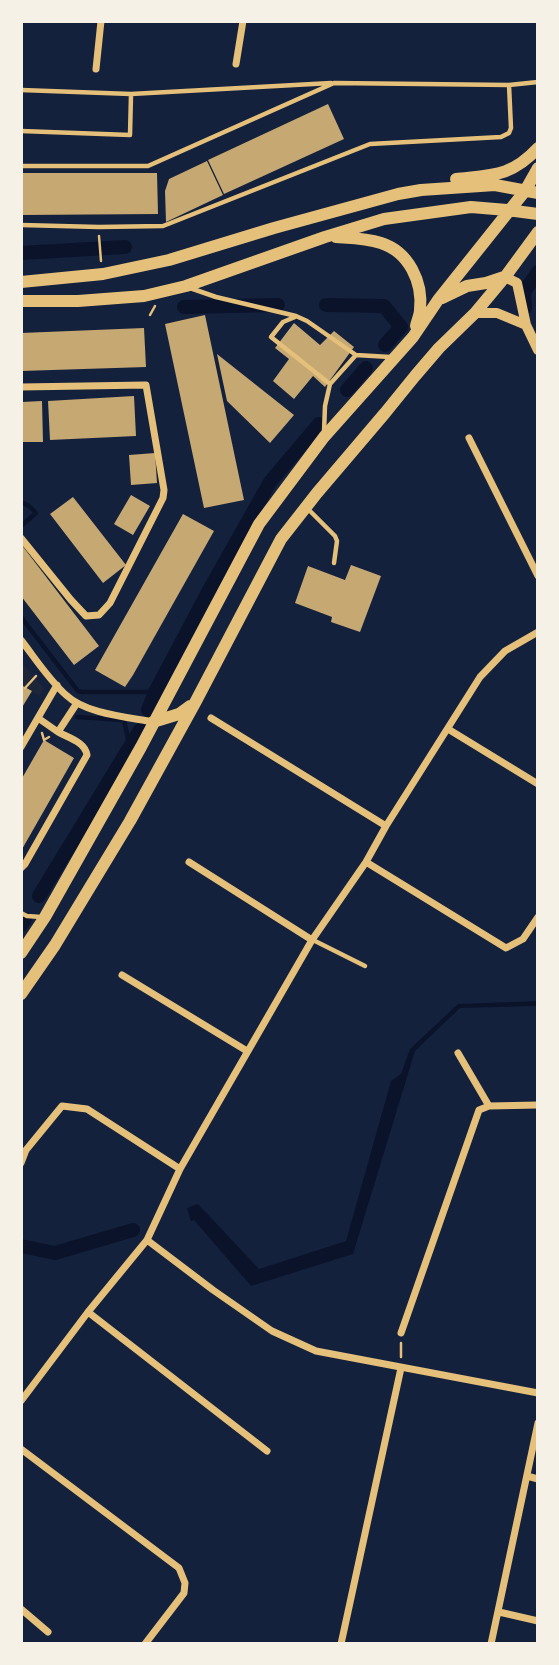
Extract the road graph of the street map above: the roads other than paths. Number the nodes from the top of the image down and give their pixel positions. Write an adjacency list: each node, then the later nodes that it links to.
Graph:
1 (101, 21): 4 (street)
2 (243, 21): 3 (street)
3 (236, 64)
4 (96, 69)
5 (538, 82): 7 (lane)
6 (334, 83): 7 (lane); 9 (lane); 12 (lane)
7 (509, 85): 18 (lane)
8 (21, 90): 9 (lane)
9 (131, 94): 10 (lane)
10 (21, 131)
11 (538, 148): 15 (main road)
12 (21, 166)
13 (538, 168): 14 (main road)
14 (531, 192): 15 (main road); 16 (main road)
15 (398, 194): 22 (main road)
16 (509, 211): 17 (main road); 20 (main road); 24 (main road)
17 (538, 215)
18 (21, 225)
19 (538, 232): 21 (main road)
20 (325, 237): 23 (main road); 29 (main road)
21 (505, 277): 24 (main road); 26 (main road); 28 (street)
22 (21, 282)
23 (186, 286): 25 (main road); 27 (lane)
24 (438, 300): 29 (main road)
25 (21, 301)
26 (475, 313): 28 (street); 37 (main road)
27 (296, 316): 31 (lane); 33 (lane)
28 (526, 325): 30 (street)
29 (413, 337): 32 (main road)
30 (538, 350)
31 (356, 355): 32 (lane); 33 (lane)
32 (395, 357): 35 (main road)
33 (330, 384): 35 (lane)
34 (21, 387): 38 (street)
35 (324, 438): 48 (main road)
36 (469, 439): 40 (street)
37 (306, 508): 39 (lane); 44 (main road)
38 (21, 538)
39 (334, 563)
40 (538, 576)
41 (538, 632): 49 (street)
42 (21, 640): 43 (street)
43 (57, 685): 45 (street); 46 (street)
44 (196, 701): 48 (main road); 64 (main road)
45 (77, 703): 48 (street); 50 (street)
46 (38, 718): 50 (street); 51 (street)
47 (211, 718): 53 (street)
48 (153, 722): 58 (main road)
49 (448, 729): 52 (street); 53 (street)
50 (58, 732): 56 (street)
51 (21, 747)
52 (538, 784)
53 (386, 827): 55 (street)
54 (189, 862): 60 (street)
55 (366, 862): 59 (street); 60 (street)
56 (21, 868)
57 (21, 913): 58 (lane)
58 (45, 917): 61 (main road)
59 (538, 917)
60 (312, 940): 62 (lane); 65 (street)
61 (21, 953)
62 (365, 966)
63 (122, 975): 65 (street)
64 (21, 994)
65 (247, 1051): 70 (street)
66 (458, 1054): 68 (street)
67 (538, 1105): 68 (street)
68 (489, 1106): 73 (street)
69 (21, 1163): 70 (street)
70 (180, 1169): 71 (street)
71 (147, 1240): 72 (street); 74 (street)
72 (88, 1312): 76 (street); 79 (street)
73 (401, 1333)
74 (401, 1368): 75 (street); 87 (street)
75 (538, 1393)
76 (21, 1401)
77 (538, 1423): 80 (street)
78 (21, 1448): 86 (street)
79 (267, 1451)
80 (527, 1476): 81 (street); 83 (street)
81 (538, 1479)
82 (21, 1609): 85 (street)
83 (499, 1612): 84 (street); 88 (street)
84 (538, 1621)
85 (48, 1632)
86 (145, 1644)
87 (341, 1644)
88 (491, 1644)

